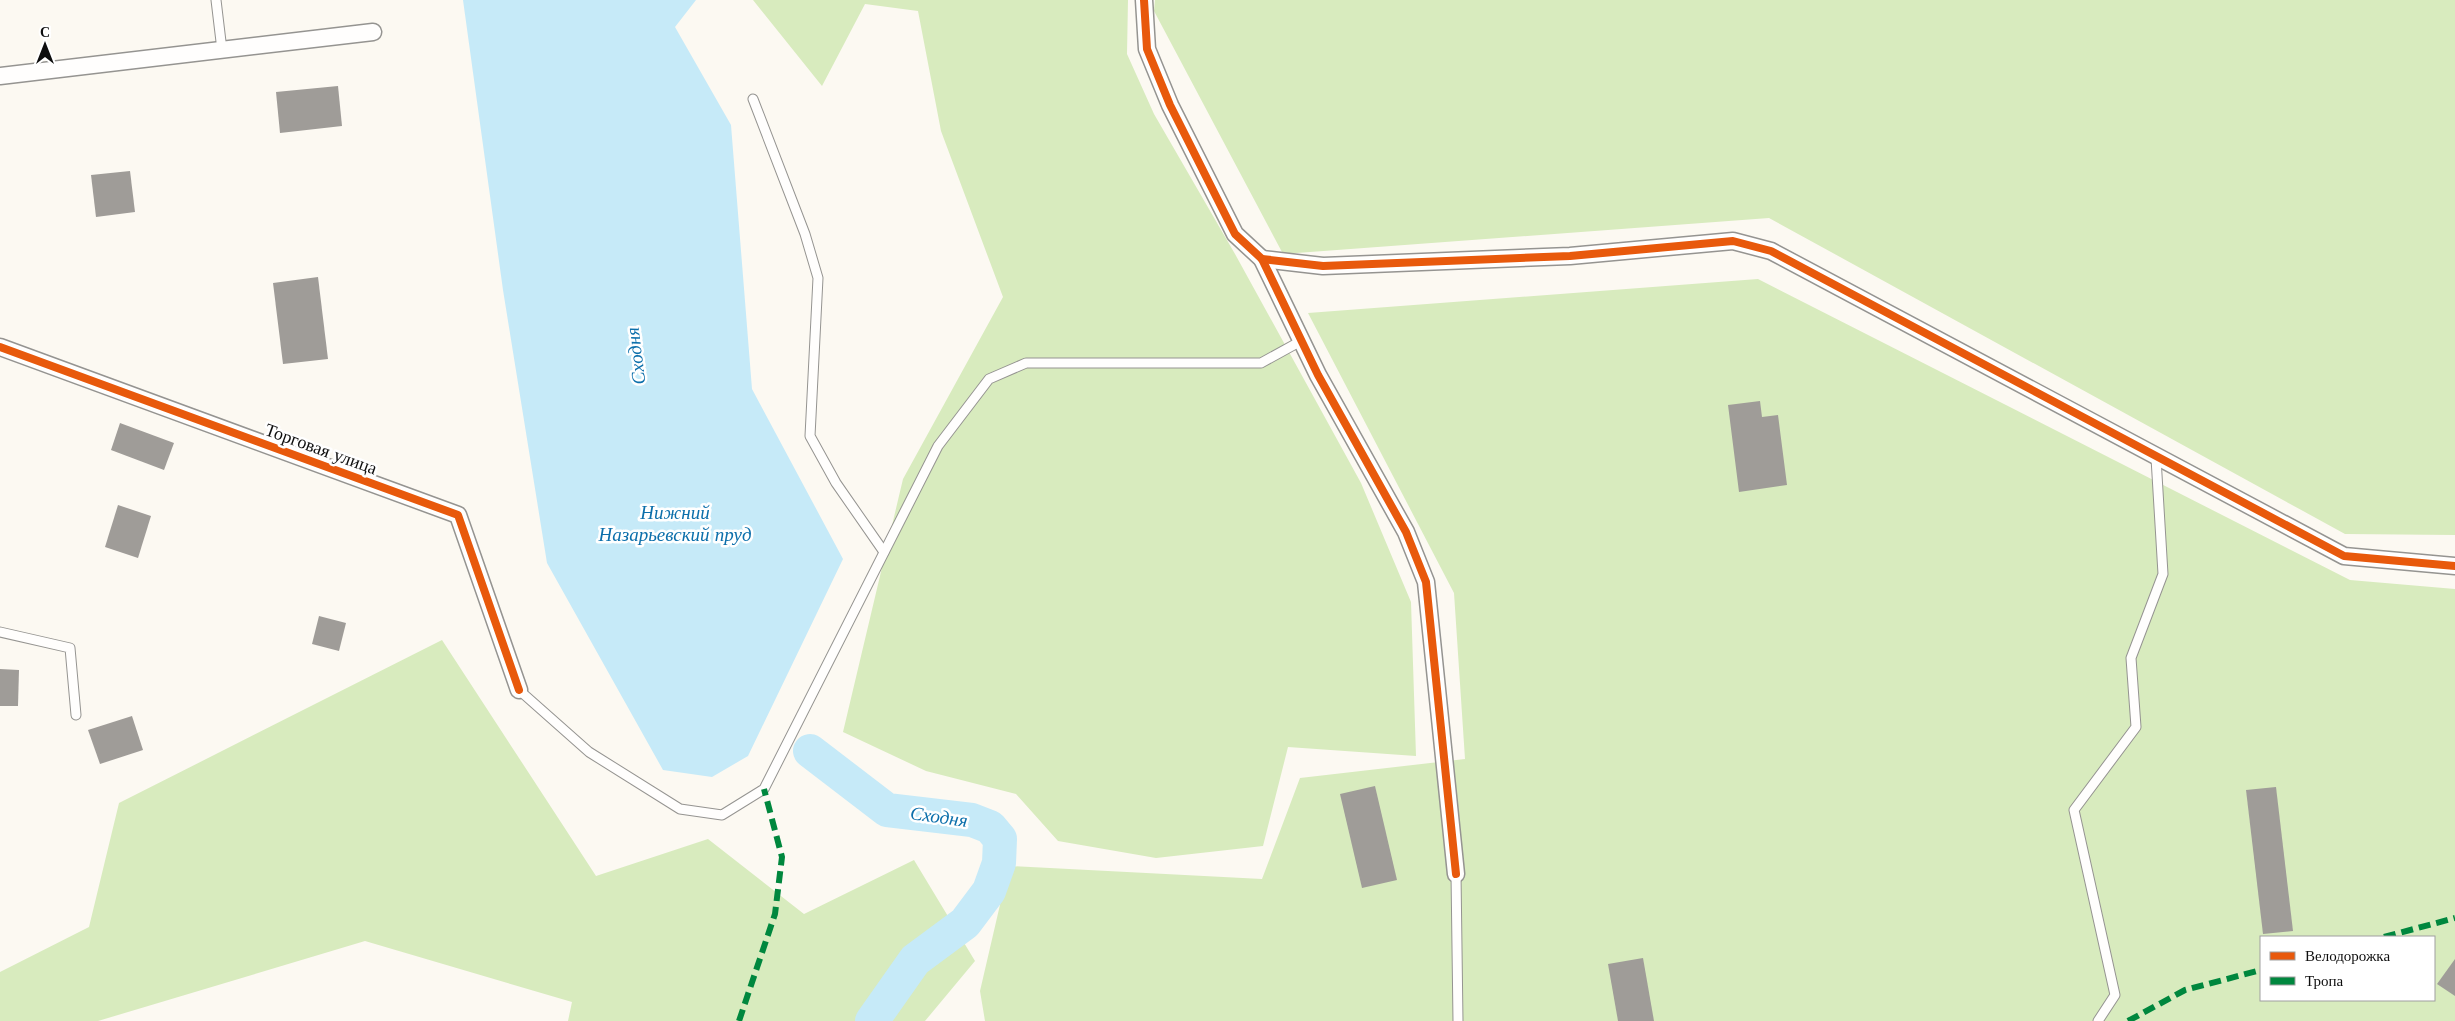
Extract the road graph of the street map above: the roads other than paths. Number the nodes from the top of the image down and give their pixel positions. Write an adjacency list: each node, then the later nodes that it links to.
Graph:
1 (216, 0): 4 (lane)
2 (1144, 0): 7 (street)
3 (373, 32): 4 (street)
4 (222, 50): 5 (street)
5 (0, 76)
6 (753, 99): 11 (lane)
7 (1262, 259): 8 (street); 10 (street)
8 (1301, 341): 11 (lane); 16 (street)
9 (0, 347): 14 (street, Торговая улица)
10 (2156, 458): 12 (street); 18 (lane)
11 (884, 552): 14 (lane)
12 (2455, 566)
13 (0, 632): 15 (lane)
14 (519, 690)
15 (76, 715)
16 (1456, 874): 17 (lane)
17 (1458, 1021)
18 (2098, 1021)

